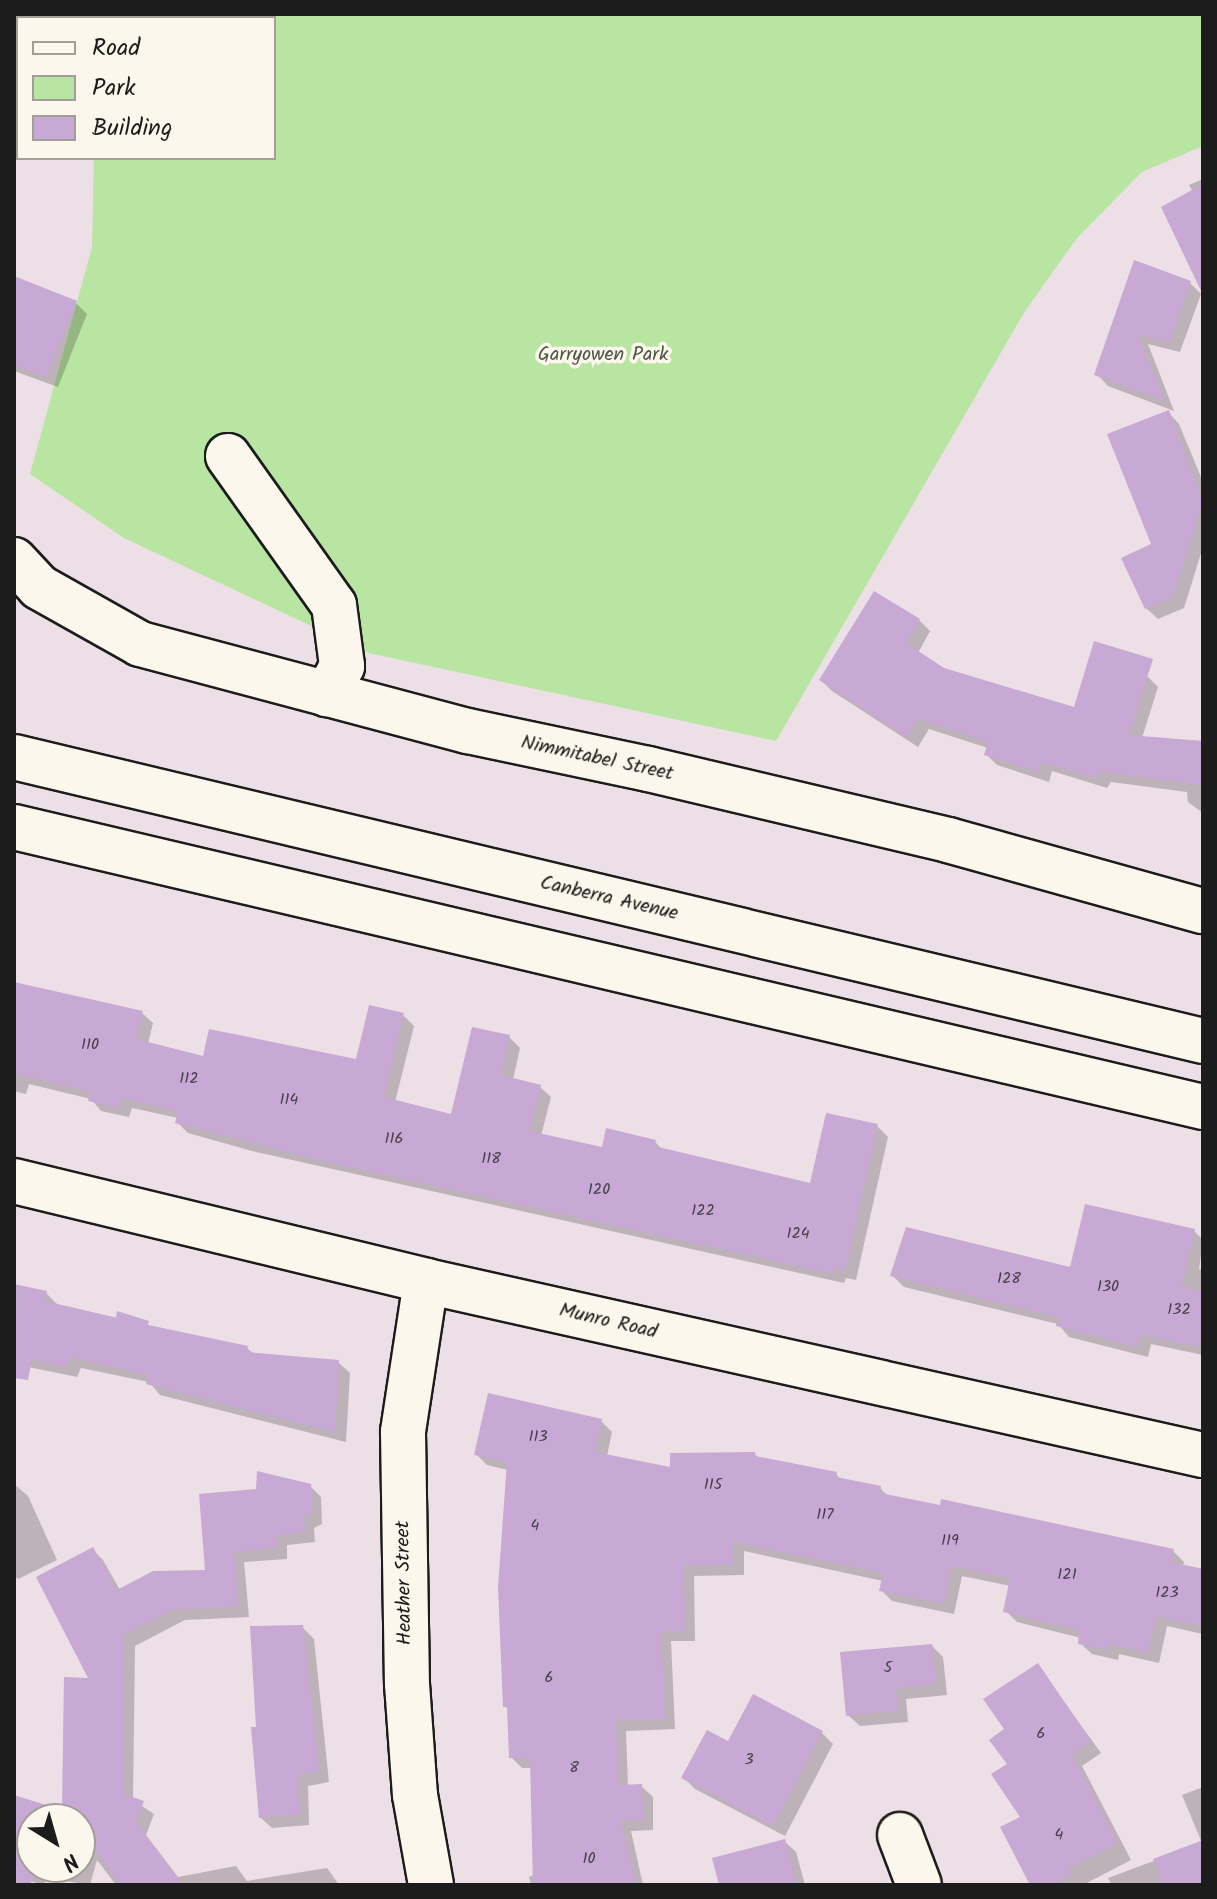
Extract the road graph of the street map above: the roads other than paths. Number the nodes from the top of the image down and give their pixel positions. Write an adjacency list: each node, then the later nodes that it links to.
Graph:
1 (228, 456): 3 (main road)
2 (14, 560): 3 (main road, Nimmitabel Street)
3 (327, 694): 6 (main road, Nimmitabel Street)
4 (14, 757): 7 (main road, Canberra Avenue)
5 (14, 827): 8 (main road)
6 (1203, 911)
7 (1203, 1041)
8 (1203, 1107)
9 (14, 1181): 10 (main road, Munro Road)
10 (426, 1281): 11 (main road, Munro Road); 13 (main road, Heather Street)
11 (1203, 1455)
12 (900, 1835): 14 (main road)
13 (431, 1885)
14 (919, 1885)

